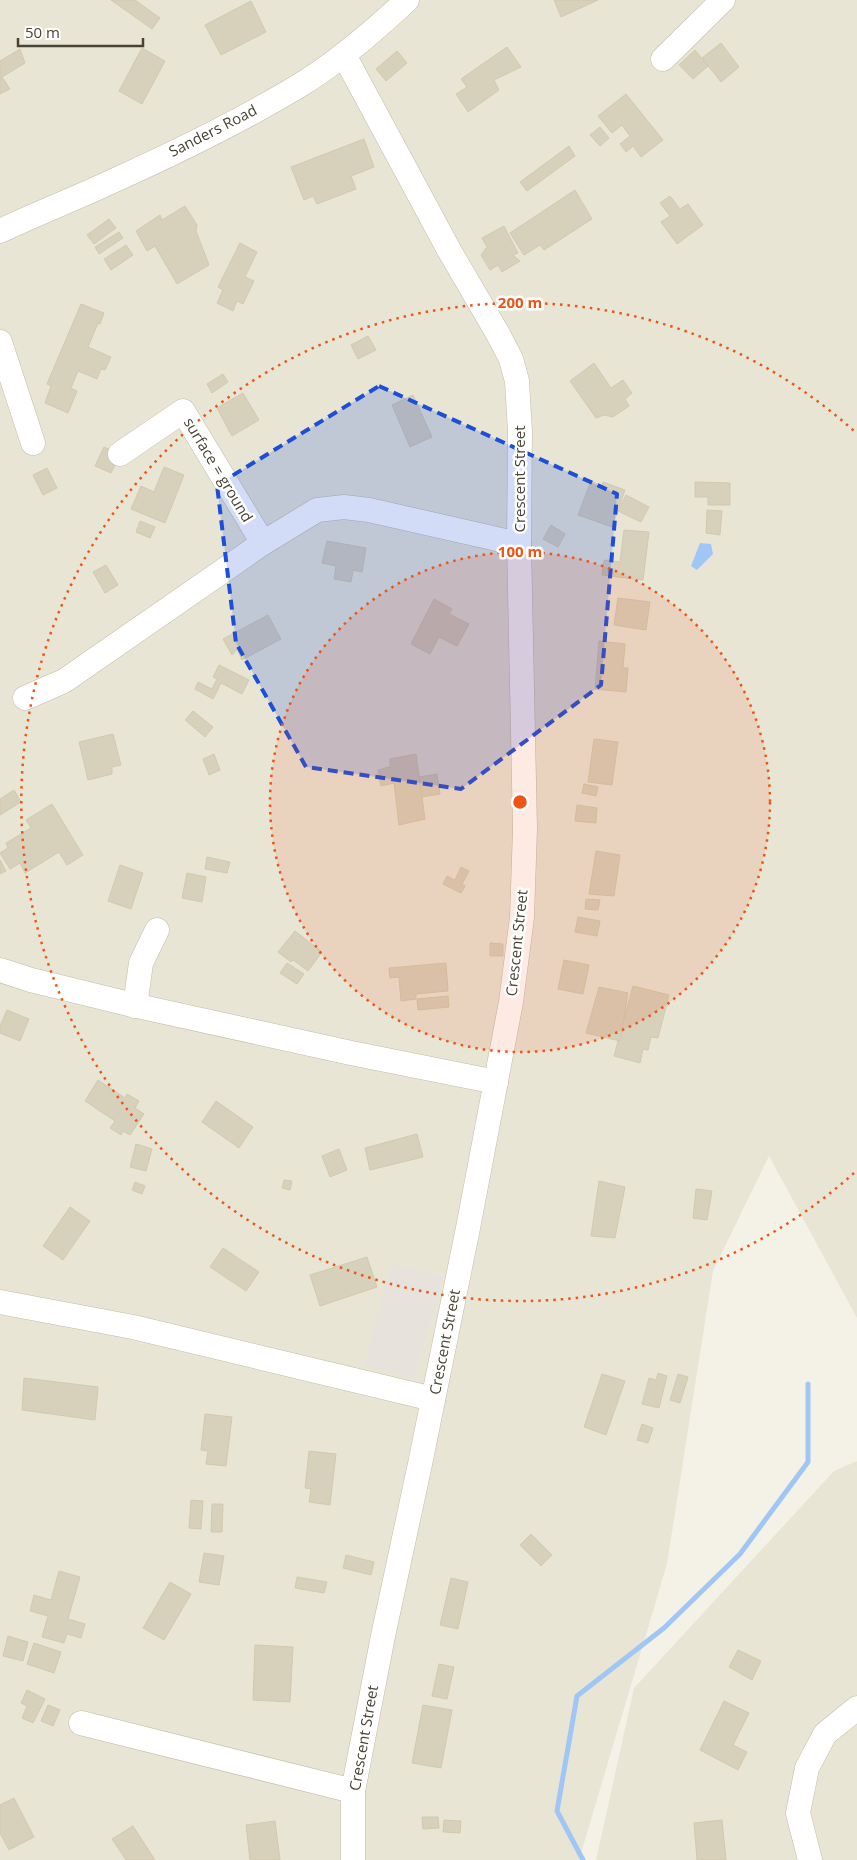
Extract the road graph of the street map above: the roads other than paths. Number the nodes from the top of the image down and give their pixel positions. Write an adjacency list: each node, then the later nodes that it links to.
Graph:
1 (407, 0): 3 (street, Sanders Road)
2 (723, 0): 4 (street)
3 (344, 55): 5 (street, Sanders Road); 10 (street, Crescent Street)
4 (663, 59)
5 (0, 231)
6 (0, 342): 7 (street)
7 (34, 443)
8 (120, 454): 9 (street, surface = ground)
9 (263, 543): 10 (street); 11 (street)
10 (520, 544): 15 (street, Crescent Street)
11 (25, 698)
12 (157, 930): 14 (street)
13 (0, 970): 14 (street)
14 (135, 1006): 15 (street)
15 (496, 1082): 17 (street, Crescent Street)
16 (0, 1302): 17 (street)
17 (433, 1399): 20 (street, Crescent Street)
18 (857, 1708): 22 (street)
19 (81, 1723): 20 (street)
20 (353, 1792): 21 (street, Crescent Street)
21 (353, 1860)
22 (810, 1860)

